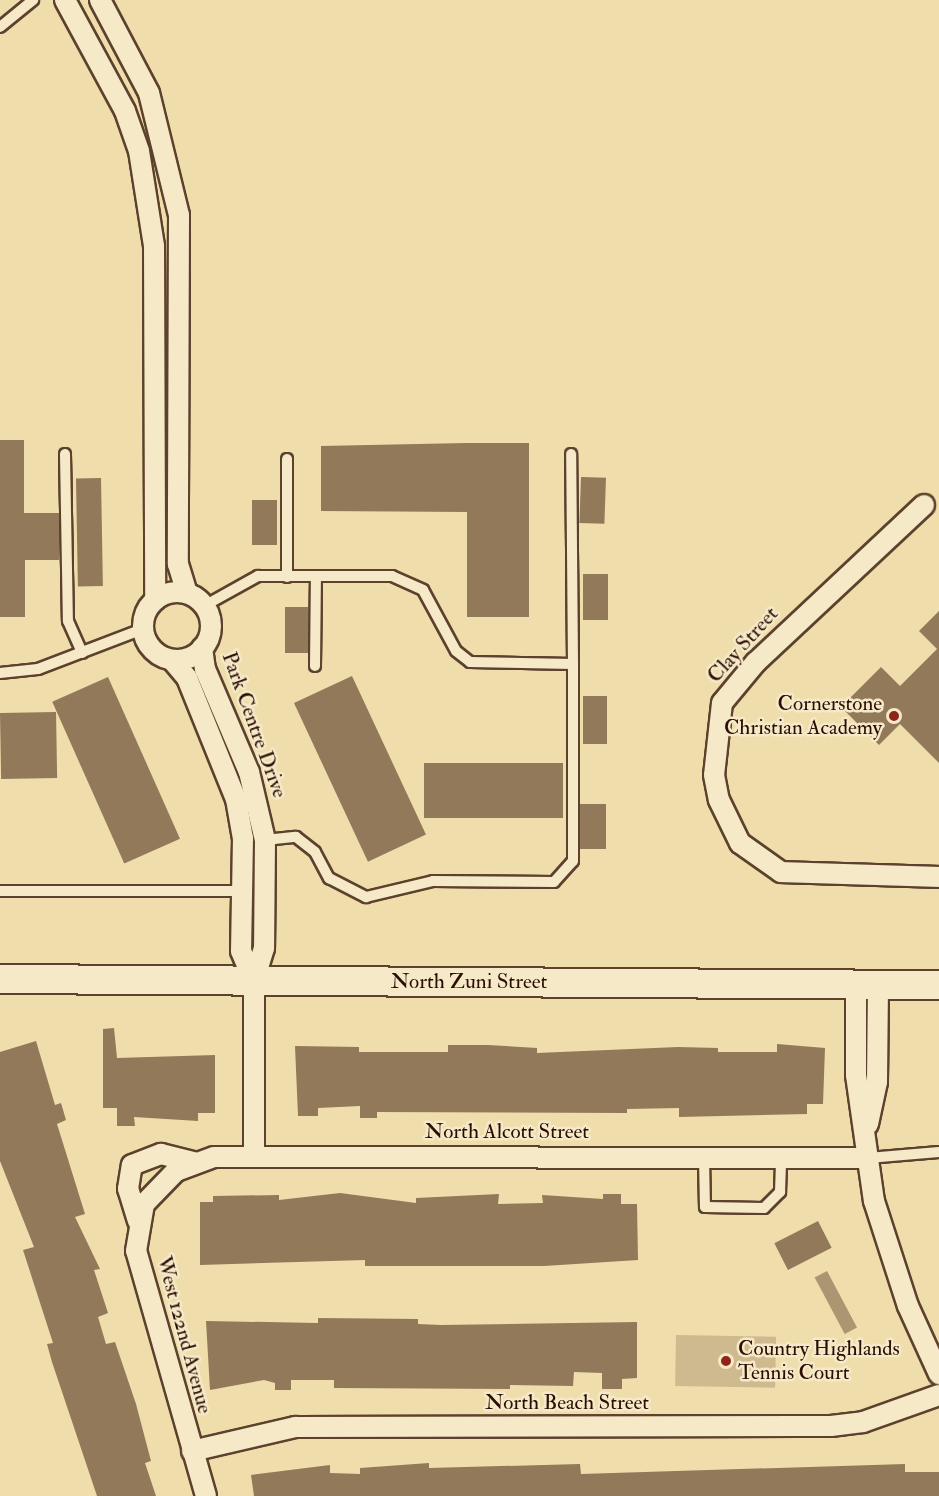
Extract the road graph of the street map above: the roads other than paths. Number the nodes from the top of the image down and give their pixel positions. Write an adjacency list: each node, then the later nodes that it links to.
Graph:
1 (33, 0): 4 (lane)
2 (65, 0): 12 (street)
3 (100, 0): 11 (street)
4 (1, 25)
5 (65, 454): 16 (lane)
6 (571, 454): 18 (lane)
7 (287, 459): 9 (lane)
8 (924, 506): 22 (street, Clay Street)
9 (287, 578): 10 (lane); 13 (lane)
10 (315, 578): 18 (lane); 19 (lane)
11 (187, 593): 12 (street); 13 (street)
12 (155, 600): 14 (street)
13 (204, 606): 15 (street)
14 (143, 629): 16 (lane); 17 (street)
15 (202, 648): 17 (street); 21 (street, Park Centre Drive)
16 (82, 653): 20 (lane)
17 (172, 660): 24 (street, Park Centre Drive)
18 (573, 664): 21 (lane)
19 (315, 666)
20 (0, 673)
21 (265, 840): 26 (street, Park Centre Drive)
22 (937, 877)
23 (0, 891): 24 (lane)
24 (242, 891): 26 (street, Park Centre Drive)
25 (0, 979): 26 (street, North Zuni Street)
26 (254, 981): 28 (street, North Zuni Street); 30 (street)
27 (939, 985): 28 (street, North Zuni Street)
28 (867, 986): 33 (street)
29 (939, 1152): 33 (lane)
30 (254, 1156): 31 (street, North Alcott Street); 34 (street, North Alcott Street)
31 (704, 1157): 32 (street, North Alcott Street); 32 (lane)
32 (781, 1157): 33 (street, North Alcott Street)
33 (868, 1158): 37 (street)
34 (194, 1162): 35 (street, North Alcott Street); 36 (street)
35 (155, 1188): 36 (street, West 122nd Avenue)
36 (138, 1221): 39 (street, West 122nd Avenue)
37 (939, 1374)
38 (939, 1395): 39 (street, North Beach Street)
39 (192, 1451): 40 (street, West 122nd Avenue)
40 (206, 1496)

